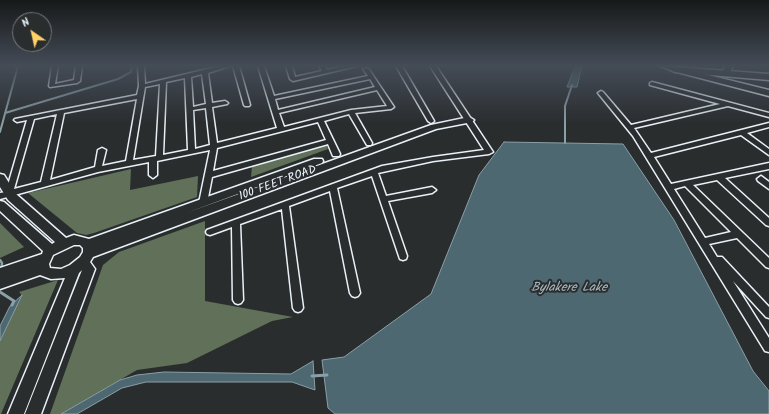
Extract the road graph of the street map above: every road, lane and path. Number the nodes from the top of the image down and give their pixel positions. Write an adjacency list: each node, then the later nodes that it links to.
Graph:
1 (145, 85): 13 (street)
2 (164, 85): 45 (street)
3 (188, 85): 23 (street)
4 (207, 85): 22 (street)
5 (241, 85): 21 (street)
6 (268, 85): 18 (street)
7 (332, 85): 18 (street)
8 (377, 85): 14 (street)
9 (410, 85): 32 (street)
10 (446, 85): 28 (street)
11 (657, 85): 20 (street)
12 (739, 85): 16 (main road)
13 (142, 86): 46 (street)
14 (379, 88): 25 (street); 26 (street)
15 (601, 93): 34 (street)
16 (769, 93)
17 (139, 97): 24 (street)
18 (272, 98): 25 (street)
19 (225, 103): 22 (street)
20 (730, 104): 27 (street); 34 (street)
21 (247, 105)
22 (209, 106): 23 (street); 39 (street)
23 (190, 109): 41 (street)
24 (61, 112): 29 (street); 55 (street)
25 (276, 112): 35 (street)
26 (351, 112): 31 (street); 38 (street)
27 (769, 114)
28 (467, 117): 32 (main road, 100 FEET ROAD); 49 (street); 72 (main road, 100 FEET ROAD)
29 (31, 118): 30 (street); 61 (street)
30 (17, 120)
31 (320, 120): 35 (street); 37 (street)
32 (431, 121): 38 (main road, 100 FEET ROAD)
33 (769, 125): 36 (street)
34 (630, 127): 44 (street)
35 (281, 130): 39 (street)
36 (742, 132): 42 (street); 44 (street)
37 (330, 140): 43 (street); 51 (street)
38 (368, 143): 43 (main road, 100 FEET ROAD)
39 (214, 146): 41 (street); 51 (street)
40 (102, 150): 48 (street)
41 (192, 152): 45 (street)
42 (769, 153)
43 (336, 154): 63 (main road, 100 FEET ROAD)
44 (650, 156): 59 (street)
45 (156, 159): 46 (street); 50 (street)
46 (129, 163): 48 (street)
47 (769, 166): 52 (street)
48 (98, 169): 55 (street)
49 (374, 172): 58 (street); 62 (street)
50 (153, 175)
51 (208, 175): 63 (street)
52 (719, 177): 56 (street); 67 (street)
53 (0, 178): 61 (main road)
54 (761, 179): 57 (street)
55 (46, 183): 61 (street)
56 (687, 184): 59 (street); 69 (street)
57 (769, 186)
58 (333, 187): 64 (street); 80 (street)
59 (670, 187): 71 (street)
60 (432, 190): 62 (street)
61 (4, 194): 70 (main road)
62 (383, 199): 73 (street)
63 (203, 203): 72 (main road, 100 FEET ROAD)
64 (285, 204): 66 (street); 82 (street)
65 (0, 205): 74 (main road)
66 (236, 222): 68 (street); 81 (street)
67 (769, 223)
68 (210, 232)
69 (738, 234): 71 (street); 75 (street)
70 (64, 243): 72 (main road); 74 (main road)
71 (704, 243): 83 (street); 84 (street)
72 (87, 253): 77 (main road); 86 (main road)
73 (403, 256)
74 (46, 259): 76 (main road); 77 (main road)
75 (769, 264)
76 (29, 269): 78 (main road); 79 (main road)
77 (71, 271): 85 (main road)
78 (0, 273)
79 (0, 283)
80 (355, 293)
81 (238, 300)
82 (298, 308)
83 (769, 314)
84 (769, 346)
85 (16, 414)
86 (33, 414)

